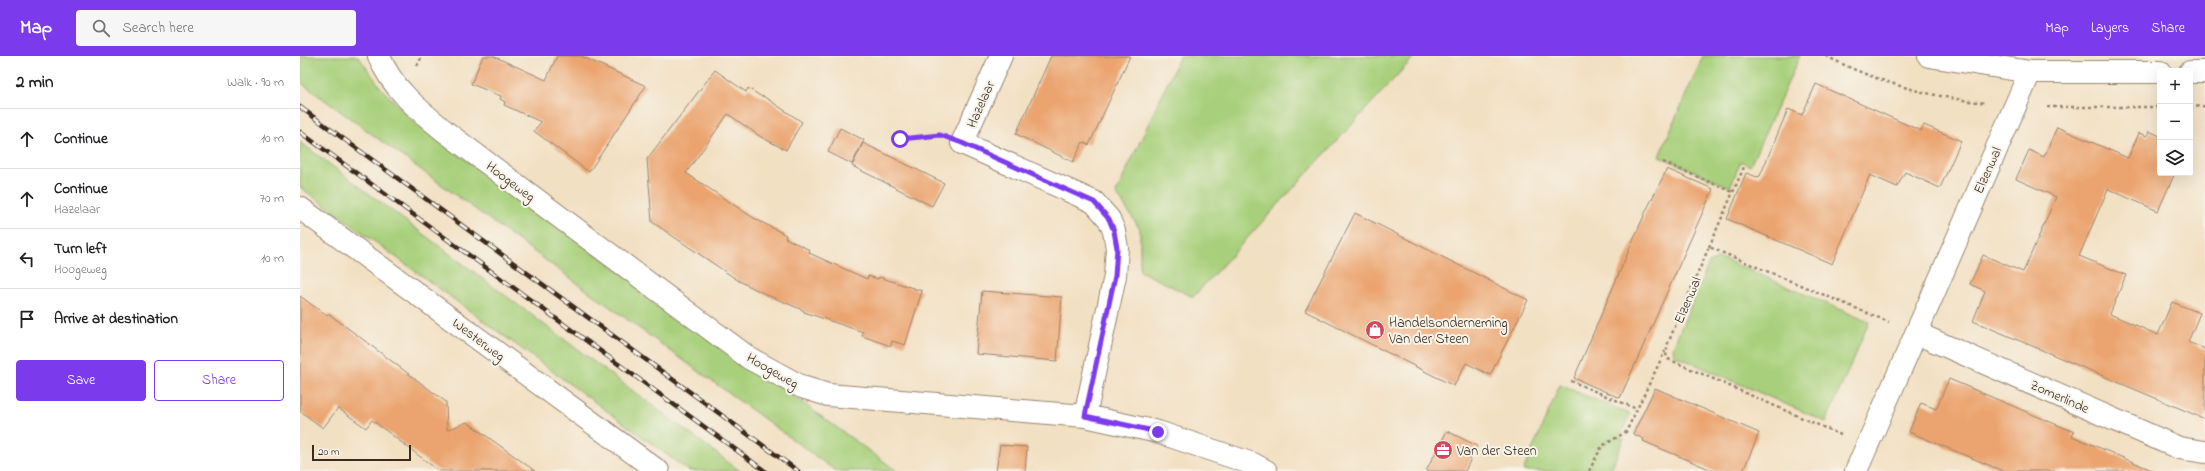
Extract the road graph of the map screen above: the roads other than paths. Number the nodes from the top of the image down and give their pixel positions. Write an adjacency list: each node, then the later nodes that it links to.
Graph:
1 (379, 56): 11 (street, Hoogeweg)
2 (1001, 56): 11 (street, Hazelaar)
3 (1929, 56): 5 (street)
4 (2091, 63): 5 (street); 6 (street)
5 (2030, 72): 10 (street, Elzenwal)
6 (2157, 72)
7 (2193, 72): 8 (street)
8 (2205, 72)
9 (300, 208): 13 (street, Westerweg)
10 (1916, 333): 12 (street, Zomerlinde); 15 (street, Elzenwal)
11 (1085, 416): 14 (street, Hoogeweg)
12 (2205, 452)
13 (658, 471)
14 (1266, 471)
15 (1856, 471)

